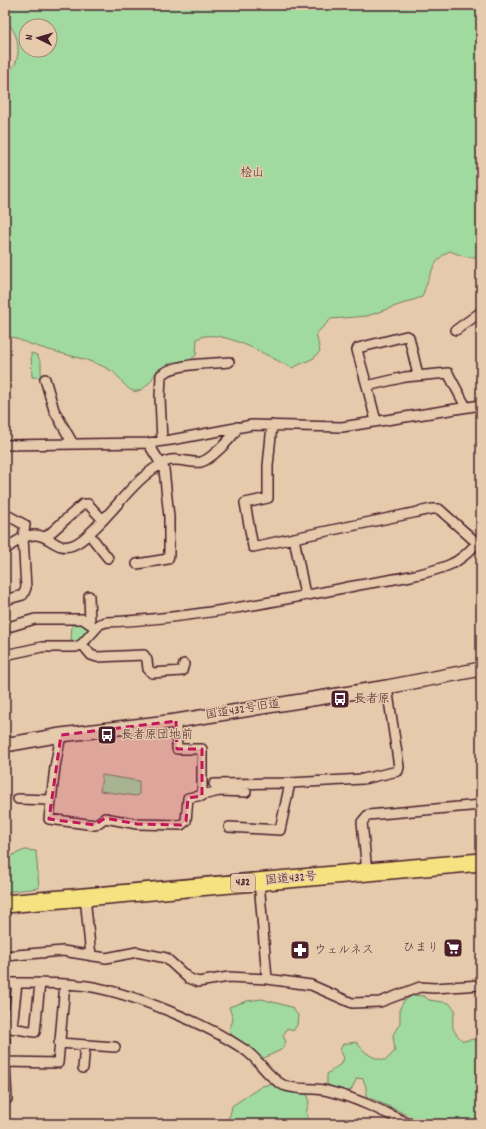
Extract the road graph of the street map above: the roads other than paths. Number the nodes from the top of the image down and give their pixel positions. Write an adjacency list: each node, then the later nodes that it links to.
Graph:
1 (481, 312): 2 (street)
2 (456, 330)
3 (229, 362): 12 (street)
4 (418, 375): 6 (street); 6 (street); 8 (street)
5 (45, 379): 14 (street)
6 (367, 386): 9 (street)
7 (481, 405): 8 (street)
8 (466, 407): 9 (street)
9 (376, 421): 10 (street)
10 (272, 425): 11 (street); 22 (street)
11 (237, 427): 12 (street); 16 (street)
12 (162, 441): 13 (street)
13 (148, 443): 14 (street); 16 (street)
14 (73, 444): 15 (street)
15 (5, 445)
16 (162, 464): 18 (street); 26 (street)
17 (5, 514): 20 (street)
18 (103, 520): 19 (street); 21 (street)
19 (89, 534): 21 (street); 25 (street)
20 (23, 537): 21 (street); 24 (street); 29 (street)
21 (46, 537)
22 (294, 538): 23 (street); 27 (street)
23 (479, 541): 27 (street)
24 (5, 550)
25 (108, 558)
26 (137, 564)
27 (305, 595): 30 (street)
28 (89, 596): 30 (street)
29 (5, 600)
30 (93, 625): 31 (street); 32 (street)
31 (5, 628)
32 (82, 644): 33 (street); 34 (street)
33 (5, 655)
34 (184, 664)
35 (481, 669): 36 (street, 国道432号旧道)
36 (387, 687): 37 (street, 国道432号旧道); 40 (street)
37 (176, 721): 38 (street, 国道432号旧道); 43 (street)
38 (61, 735): 39 (street, 国道432号旧道); 45 (street)
39 (5, 745)
40 (290, 783): 41 (street); 47 (street)
41 (214, 784)
42 (246, 792): 43 (street)
43 (202, 796): 45 (street)
44 (18, 799): 45 (street)
45 (51, 800)
46 (481, 805): 49 (street)
47 (229, 827)
48 (481, 862): 49 (highway, 国道432号 / 432)
49 (367, 872): 50 (highway, 国道432号 / 432)
50 (259, 881): 51 (highway, 国道432号 / 432); 55 (street)
51 (85, 897): 52 (highway, 国道432号 / 432); 54 (street)
52 (5, 904)
53 (5, 956): 54 (street)
54 (91, 956): 55 (street)
55 (267, 980): 60 (street)
56 (40, 982): 58 (street); 59 (street); 61 (street)
57 (5, 983): 58 (street)
58 (17, 983): 61 (street)
59 (65, 984): 63 (street); 69 (street)
60 (481, 985)
61 (9, 1027)
62 (5, 1040): 66 (street)
63 (59, 1042): 64 (street); 66 (street)
64 (85, 1045): 65 (street); 67 (street)
65 (115, 1047)
66 (5, 1062): 68 (street)
67 (83, 1068)
68 (6, 1099)
69 (409, 1124)

